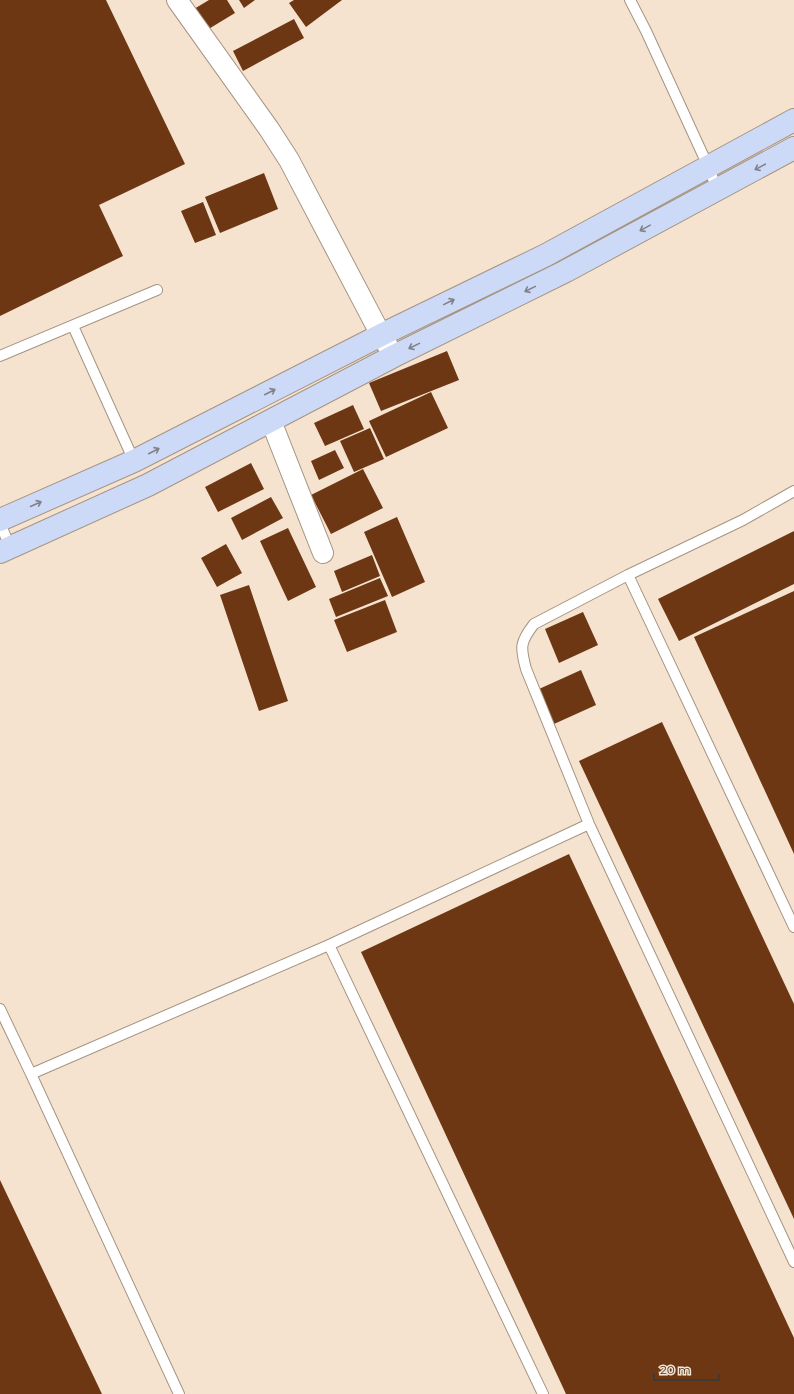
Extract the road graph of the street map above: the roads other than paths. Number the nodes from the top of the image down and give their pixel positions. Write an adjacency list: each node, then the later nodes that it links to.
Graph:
1 (178, 0): 9 (street)
2 (630, 0): 5 (lane)
3 (794, 120): 5 (street)
4 (794, 148): 6 (street, one-way to 6)
5 (708, 166): 6 (lane); 9 (street, one-way to 5)
6 (716, 189): 11 (street, one-way to 11)
7 (156, 290): 8 (lane)
8 (73, 326): 10 (lane); 13 (lane)
9 (381, 335): 11 (street); 13 (street, one-way to 9)
10 (0, 356)
11 (394, 356): 12 (street)
12 (271, 421): 17 (street); 18 (street)
13 (134, 461): 15 (street, one-way to 13)
14 (794, 490): 19 (lane)
15 (0, 520)
16 (0, 523): 17 (lane)
17 (5, 549)
18 (323, 553)
19 (628, 576): 20 (lane); 21 (lane)
20 (589, 824): 22 (lane); 25 (lane)
21 (794, 928)
22 (328, 945): 24 (lane); 27 (lane)
23 (0, 1009): 24 (lane)
24 (31, 1074): 26 (lane)
25 (794, 1262)
26 (180, 1394)
27 (543, 1394)

